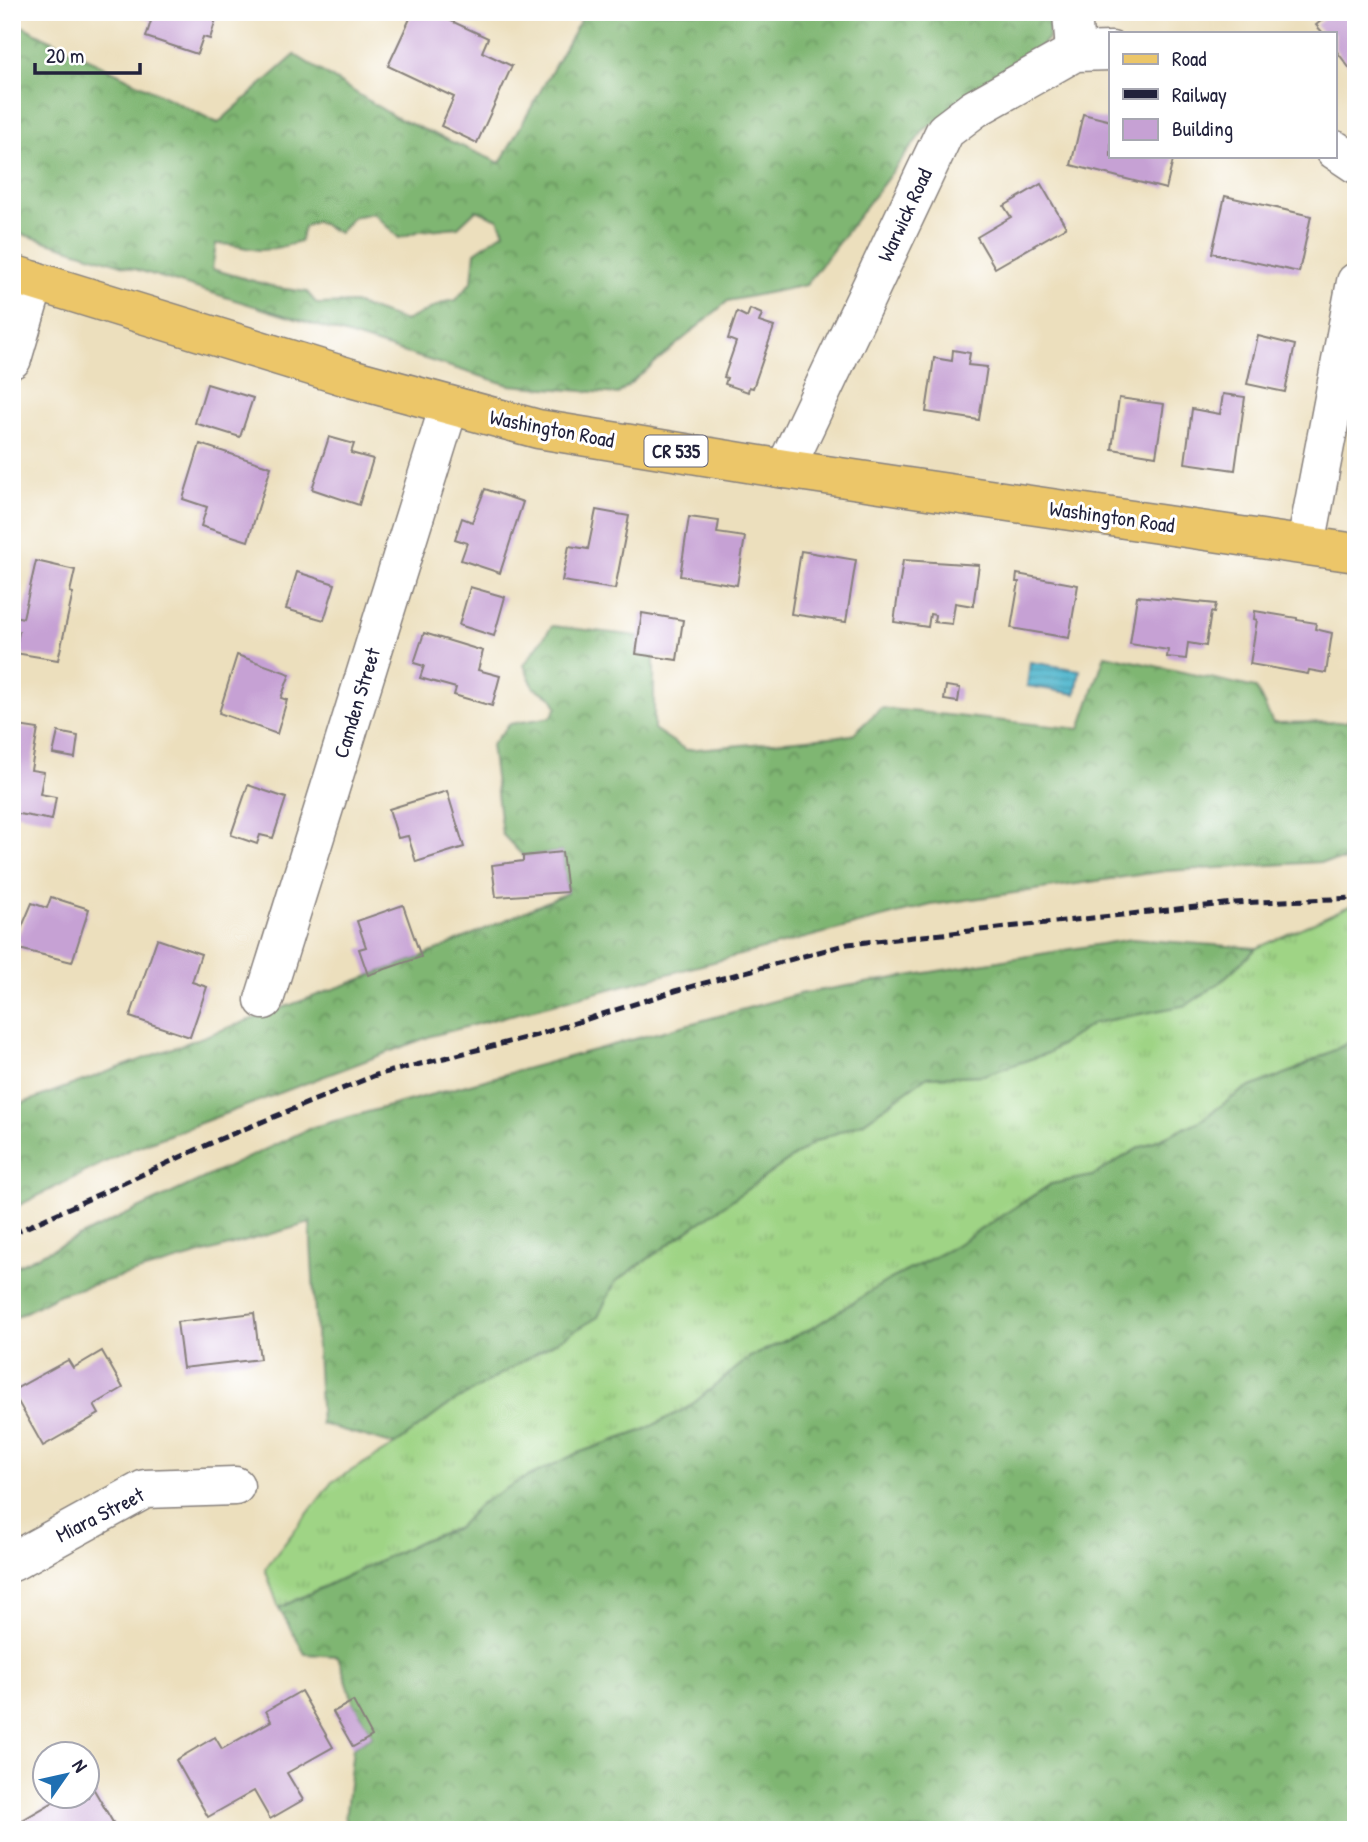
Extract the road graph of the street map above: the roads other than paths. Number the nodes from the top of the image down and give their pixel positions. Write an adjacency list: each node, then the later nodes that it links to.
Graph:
1 (1072, 12): 2 (street)
2 (1093, 51): 9 (street, Warwick Road)
3 (1336, 151): 4 (street)
4 (1356, 164)
5 (24, 278): 7 (street); 8 (main road, Washington Road / CR 535)
6 (1356, 282): 10 (street)
7 (12, 359)
8 (449, 406): 9 (main road, Washington Road / CR 535); 12 (street, Camden Street)
9 (785, 469): 10 (main road, Washington Road / CR 535)
10 (1306, 545): 11 (main road, Washington Road / CR 535)
11 (1356, 553)
12 (264, 1000)
13 (235, 1486): 14 (street, Miara Street)
14 (12, 1562)

